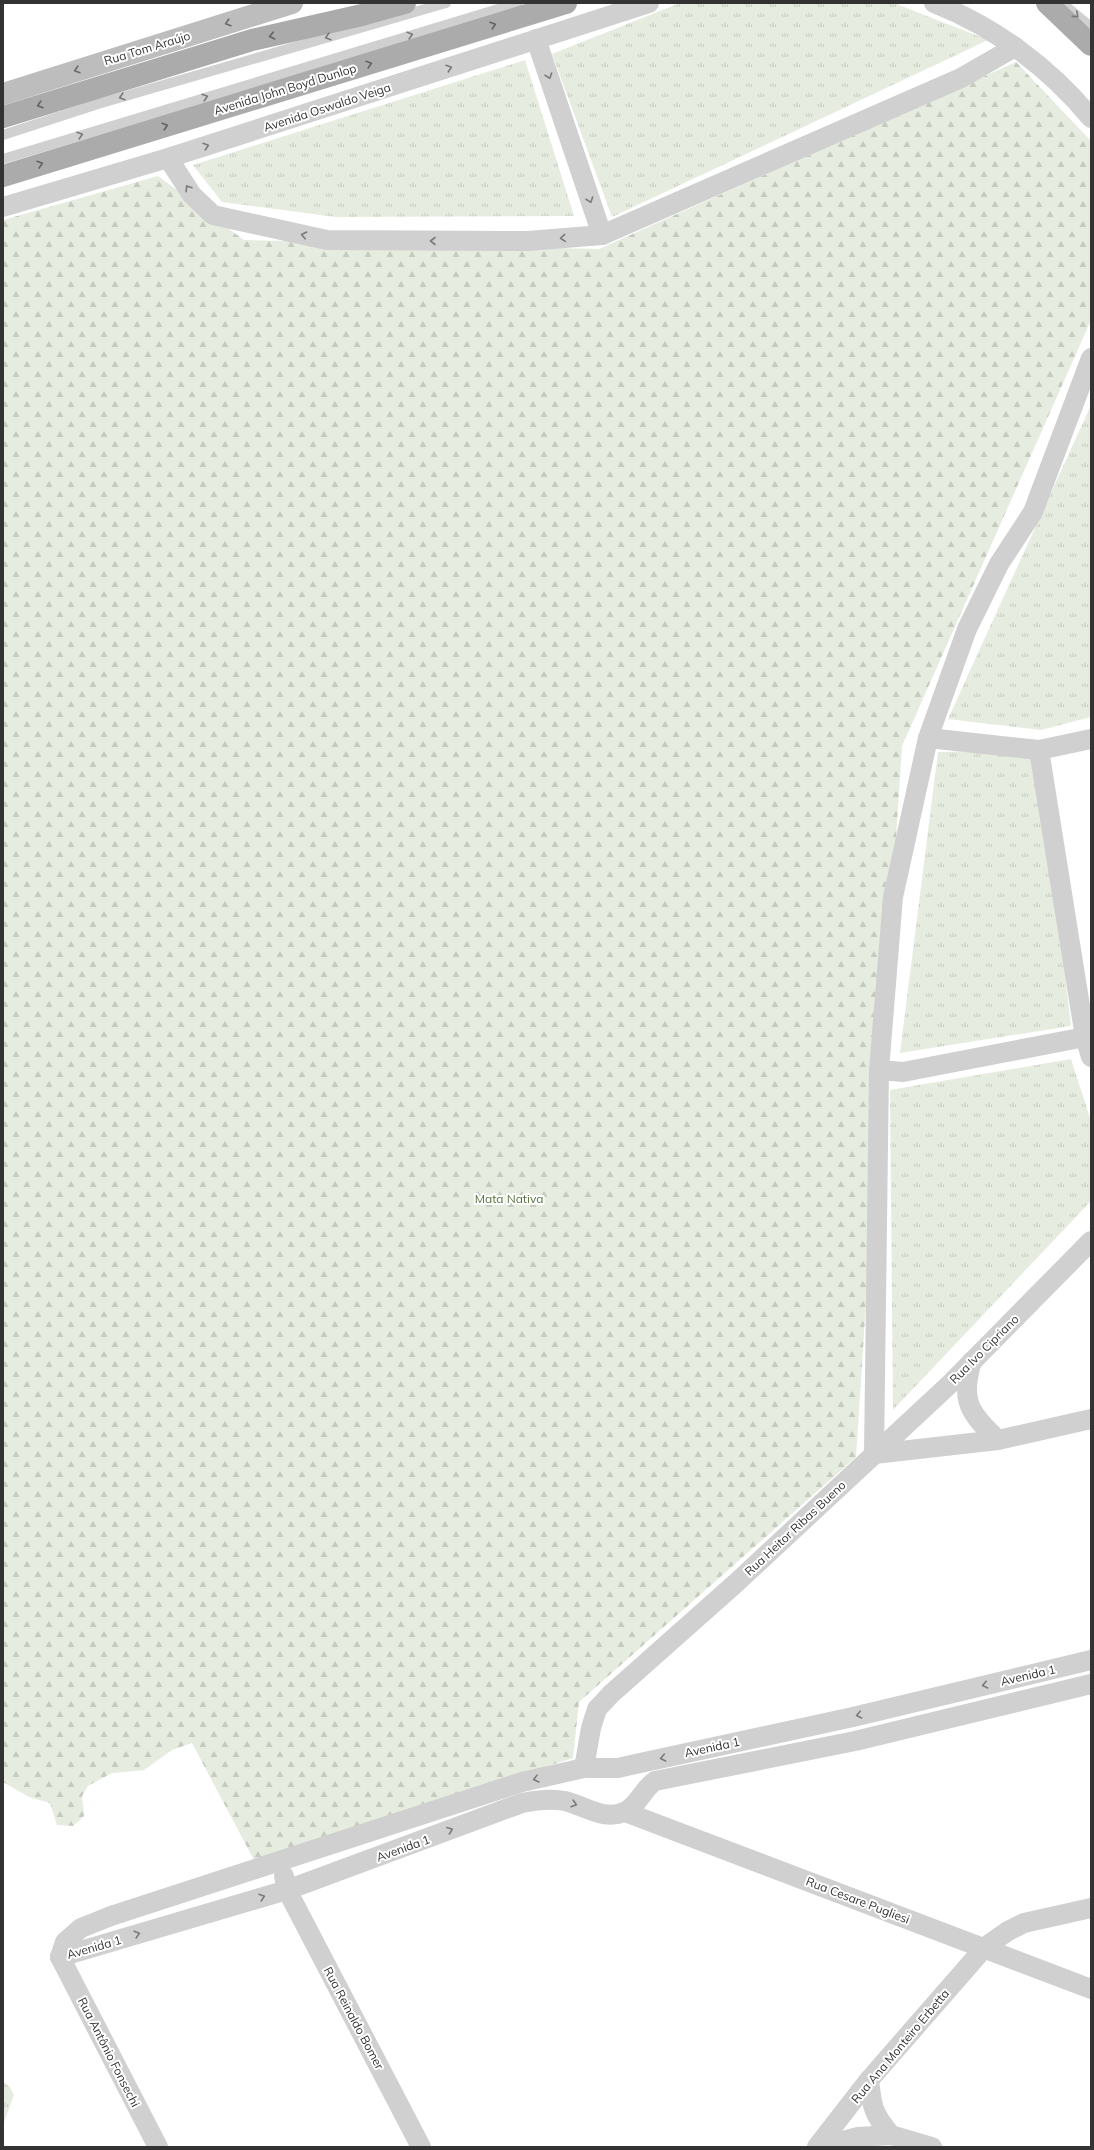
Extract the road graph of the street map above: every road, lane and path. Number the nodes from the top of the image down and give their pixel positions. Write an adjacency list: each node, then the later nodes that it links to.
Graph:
1 (292, 3): 14 (main road, Rua Tom Araújo, one-way to 14)
2 (405, 3): 15 (main road, one-way to 15)
3 (446, 3): 17 (lane, one-way to 17)
4 (518, 3): 19 (lane, one-way to 4)
5 (566, 3): 20 (main road, Avenida John Boyd Dunlop, one-way to 5)
6 (649, 3): 11 (street, Avenida Oswaldo Veiga)
7 (934, 3): 13 (street)
8 (1047, 3): 12 (main road)
9 (1062, 3): 10 (lane, one-way to 10)
10 (1091, 27)
11 (536, 39): 18 (street, Avenida Oswaldo Veiga, one-way to 11); 22 (street, one-way to 22)
12 (1091, 45)
13 (1015, 47): 16 (street); 22 (street)
14 (3, 94)
15 (3, 117)
16 (1091, 118)
17 (3, 135)
18 (168, 158): 21 (street, Avenida Oswaldo Veiga); 22 (street, one-way to 18)
19 (3, 159)
20 (3, 176)
21 (3, 207)
22 (602, 235)
23 (1091, 358): 24 (street)
24 (928, 738): 26 (street); 29 (street)
25 (1091, 739): 26 (street)
26 (1039, 750): 27 (street)
27 (1085, 1038): 28 (street); 29 (street)
28 (1091, 1057)
29 (879, 1070): 34 (street)
30 (1091, 1241): 31 (street, Rua Ivo Cipriano)
31 (972, 1361): 33 (street); 34 (street, Rua Ivo Cipriano)
32 (1091, 1419): 33 (street)
33 (998, 1440): 34 (street)
34 (874, 1454): 37 (street, Rua Heitor Ribas Bueno)
35 (1091, 1660): 38 (street, Avenida 1, one-way to 38)
36 (1091, 1684): 39 (street, Avenida 1)
37 (584, 1768): 38 (street, Avenida 1); 40 (street, Avenida 1, one-way to 40)
38 (618, 1768): 39 (street)
39 (632, 1807): 41 (street, Avenida 1, one-way to 39); 43 (street, Rua Cesare Pugliesi)
40 (282, 1861): 41 (street, Rua Reinaldo Bomer); 44 (street, Avenida 1)
41 (287, 1890): 44 (street, Avenida 1, one-way to 41); 49 (street, Rua Reinaldo Bomer)
42 (1091, 1908): 43 (street, Rua Ana Monteiro Erbetta)
43 (985, 1947): 45 (street, Rua Cesare Pugliesi); 46 (street, Rua Ana Monteiro Erbetta)
44 (60, 1957): 48 (street, Rua Antônio Fonsechi)
45 (1091, 1989)
46 (869, 2080): 47 (street); 50 (street, Rua Ana Monteiro Erbetta)
47 (891, 2135): 51 (street); 52 (street)
48 (158, 2147)
49 (422, 2147)
50 (817, 2147)
51 (822, 2147)
52 (932, 2147)

